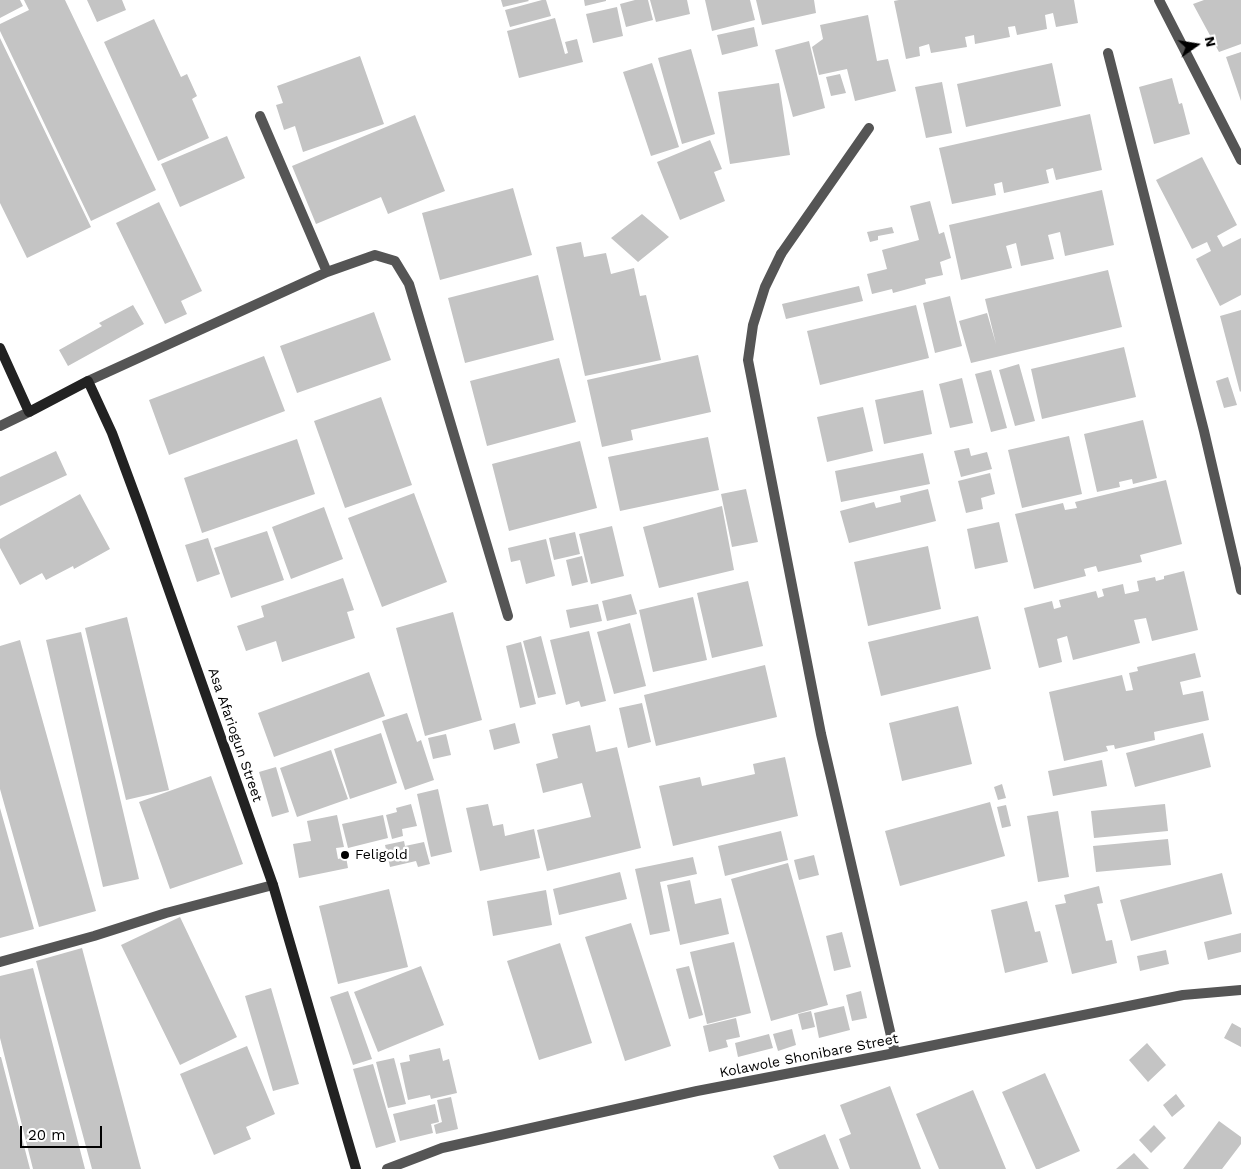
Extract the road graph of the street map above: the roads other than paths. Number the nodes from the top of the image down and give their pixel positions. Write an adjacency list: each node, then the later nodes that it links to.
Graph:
1 (1159, 0): 5 (street)
2 (1108, 53): 11 (street)
3 (260, 116): 6 (street)
4 (869, 128): 16 (street)
5 (1241, 160)
6 (327, 272): 8 (street); 12 (street)
7 (0, 348): 9 (street)
8 (88, 381): 9 (street); 13 (street, Asa Afariogun Street)
9 (29, 412): 10 (street)
10 (0, 426)
11 (1241, 590)
12 (508, 616)
13 (273, 885): 14 (street); 17 (street, Asa Afariogun Street)
14 (0, 962)
15 (1241, 990): 16 (street, Kolawole Shonibare Street)
16 (895, 1053): 18 (street, Kolawole Shonibare Street)
17 (356, 1169)
18 (387, 1169)

